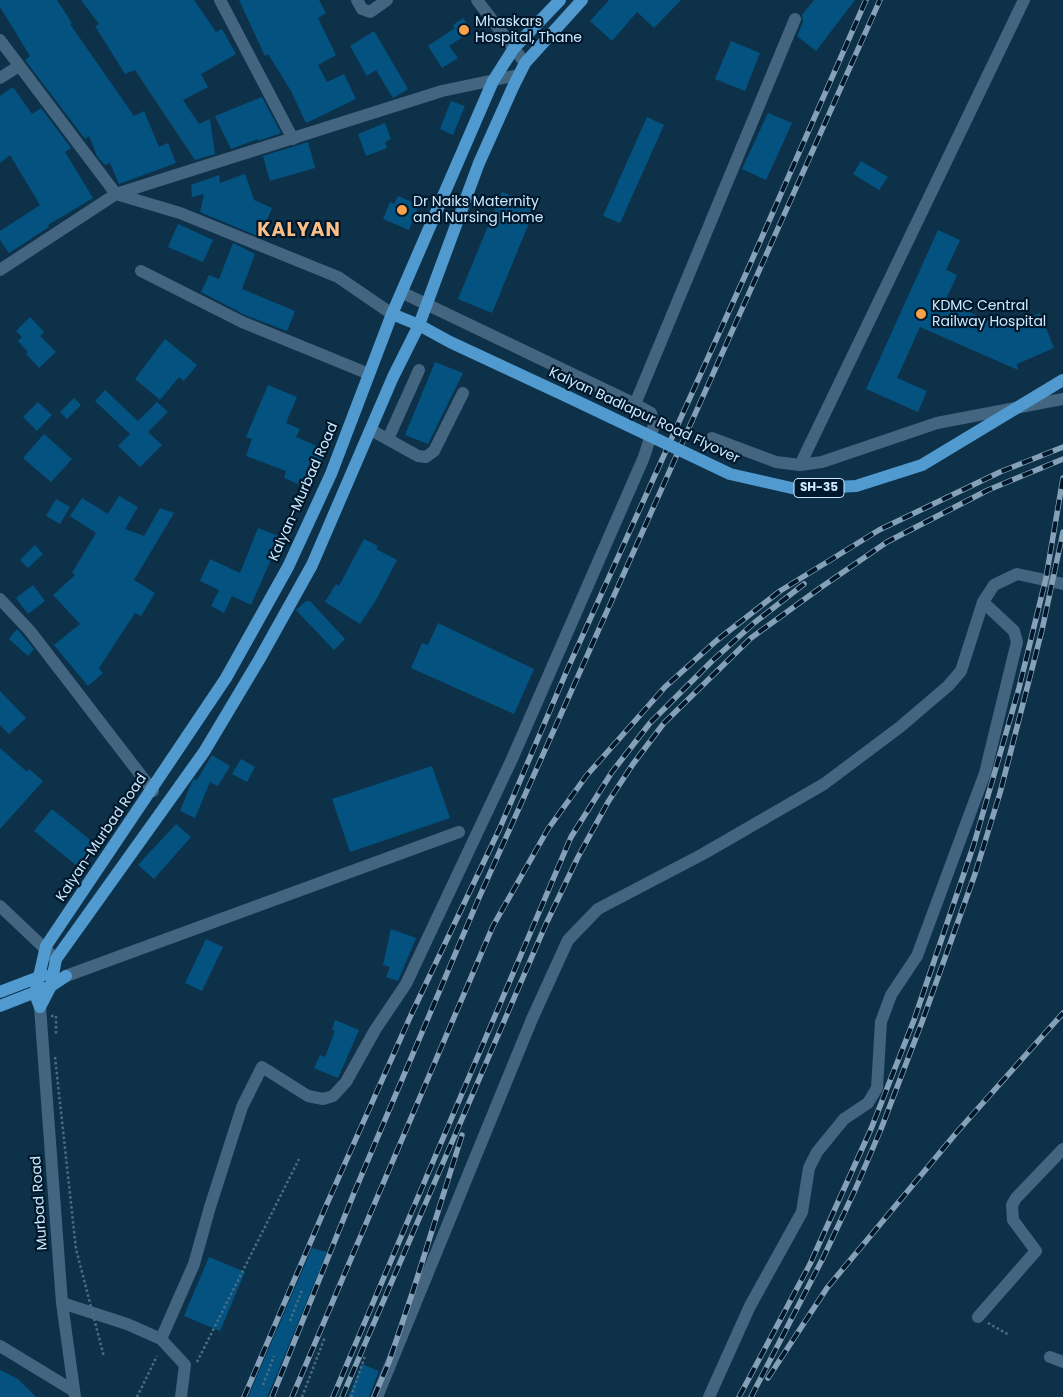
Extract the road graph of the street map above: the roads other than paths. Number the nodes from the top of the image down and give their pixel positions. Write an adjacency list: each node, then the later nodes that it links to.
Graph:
1 (220, 0): 16 (street)
2 (357, 0): 3 (street)
3 (387, 0)
4 (477, 0): 10 (street)
5 (560, 0): 10 (main road, Kalyan-Murbad Road)
6 (582, 0): 11 (main road)
7 (1024, 0): 33 (street)
8 (795, 19): 29 (street)
9 (0, 40): 12 (street)
10 (514, 48): 11 (street); 15 (main road, Kalyan-Murbad Road)
11 (525, 63): 13 (main road)
12 (19, 66): 14 (street); 17 (street)
13 (518, 75): 15 (street); 21 (main road)
14 (0, 78)
15 (493, 81): 16 (street); 20 (main road, Kalyan-Murbad Road)
16 (293, 139): 17 (street)
17 (116, 194): 18 (street); 22 (street)
18 (1, 269)
19 (141, 271): 25 (street)
20 (403, 293): 21 (street); 22 (main road, Kalyan-Murbad Road)
21 (428, 303): 23 (main road); 29 (street)
22 (392, 314): 23 (main road, SH-35); 25 (main road, Kalyan-Murbad Road)
23 (419, 325): 26 (main road, Kalyan Badlapur Road Flyover / SH-35, bridge); 30 (main road)
24 (419, 370): 32 (street)
25 (369, 374): 37 (main road, Kalyan-Murbad Road)
26 (1063, 380)
27 (464, 393): 32 (street)
28 (1063, 399): 33 (street)
29 (635, 404): 52 (street)
30 (371, 430): 32 (street); 41 (main road)
31 (712, 438): 33 (street)
32 (388, 439)
33 (800, 465)
34 (1063, 584): 36 (street)
35 (0, 599): 37 (street)
36 (983, 602): 58 (street); 59 (street)
37 (153, 791): 40 (main road, Kalyan-Murbad Road)
38 (459, 832): 42 (street)
39 (0, 906): 40 (street)
40 (45, 949): 41 (street); 43 (main road, Kalyan-Murbad Road)
41 (55, 965): 42 (main road); 43 (main road); 44 (main road)
42 (66, 976): 44 (main road)
43 (39, 978): 45 (main road); 46 (main road, Kalyan-Murbad Road)
44 (51, 986): 46 (main road); 48 (main road)
45 (0, 992)
46 (35, 992): 47 (main road); 48 (main road)
47 (0, 1006)
48 (40, 1007): 50 (street, Murbad Road)
49 (1063, 1149): 51 (street)
50 (62, 1304): 52 (street); 56 (street, Murbad Road)
51 (978, 1317)
52 (161, 1339): 57 (street)
53 (0, 1346): 56 (street)
54 (1050, 1357): 55 (street)
55 (1063, 1362)
56 (74, 1394)
57 (181, 1397)
58 (377, 1397)
59 (709, 1397)

